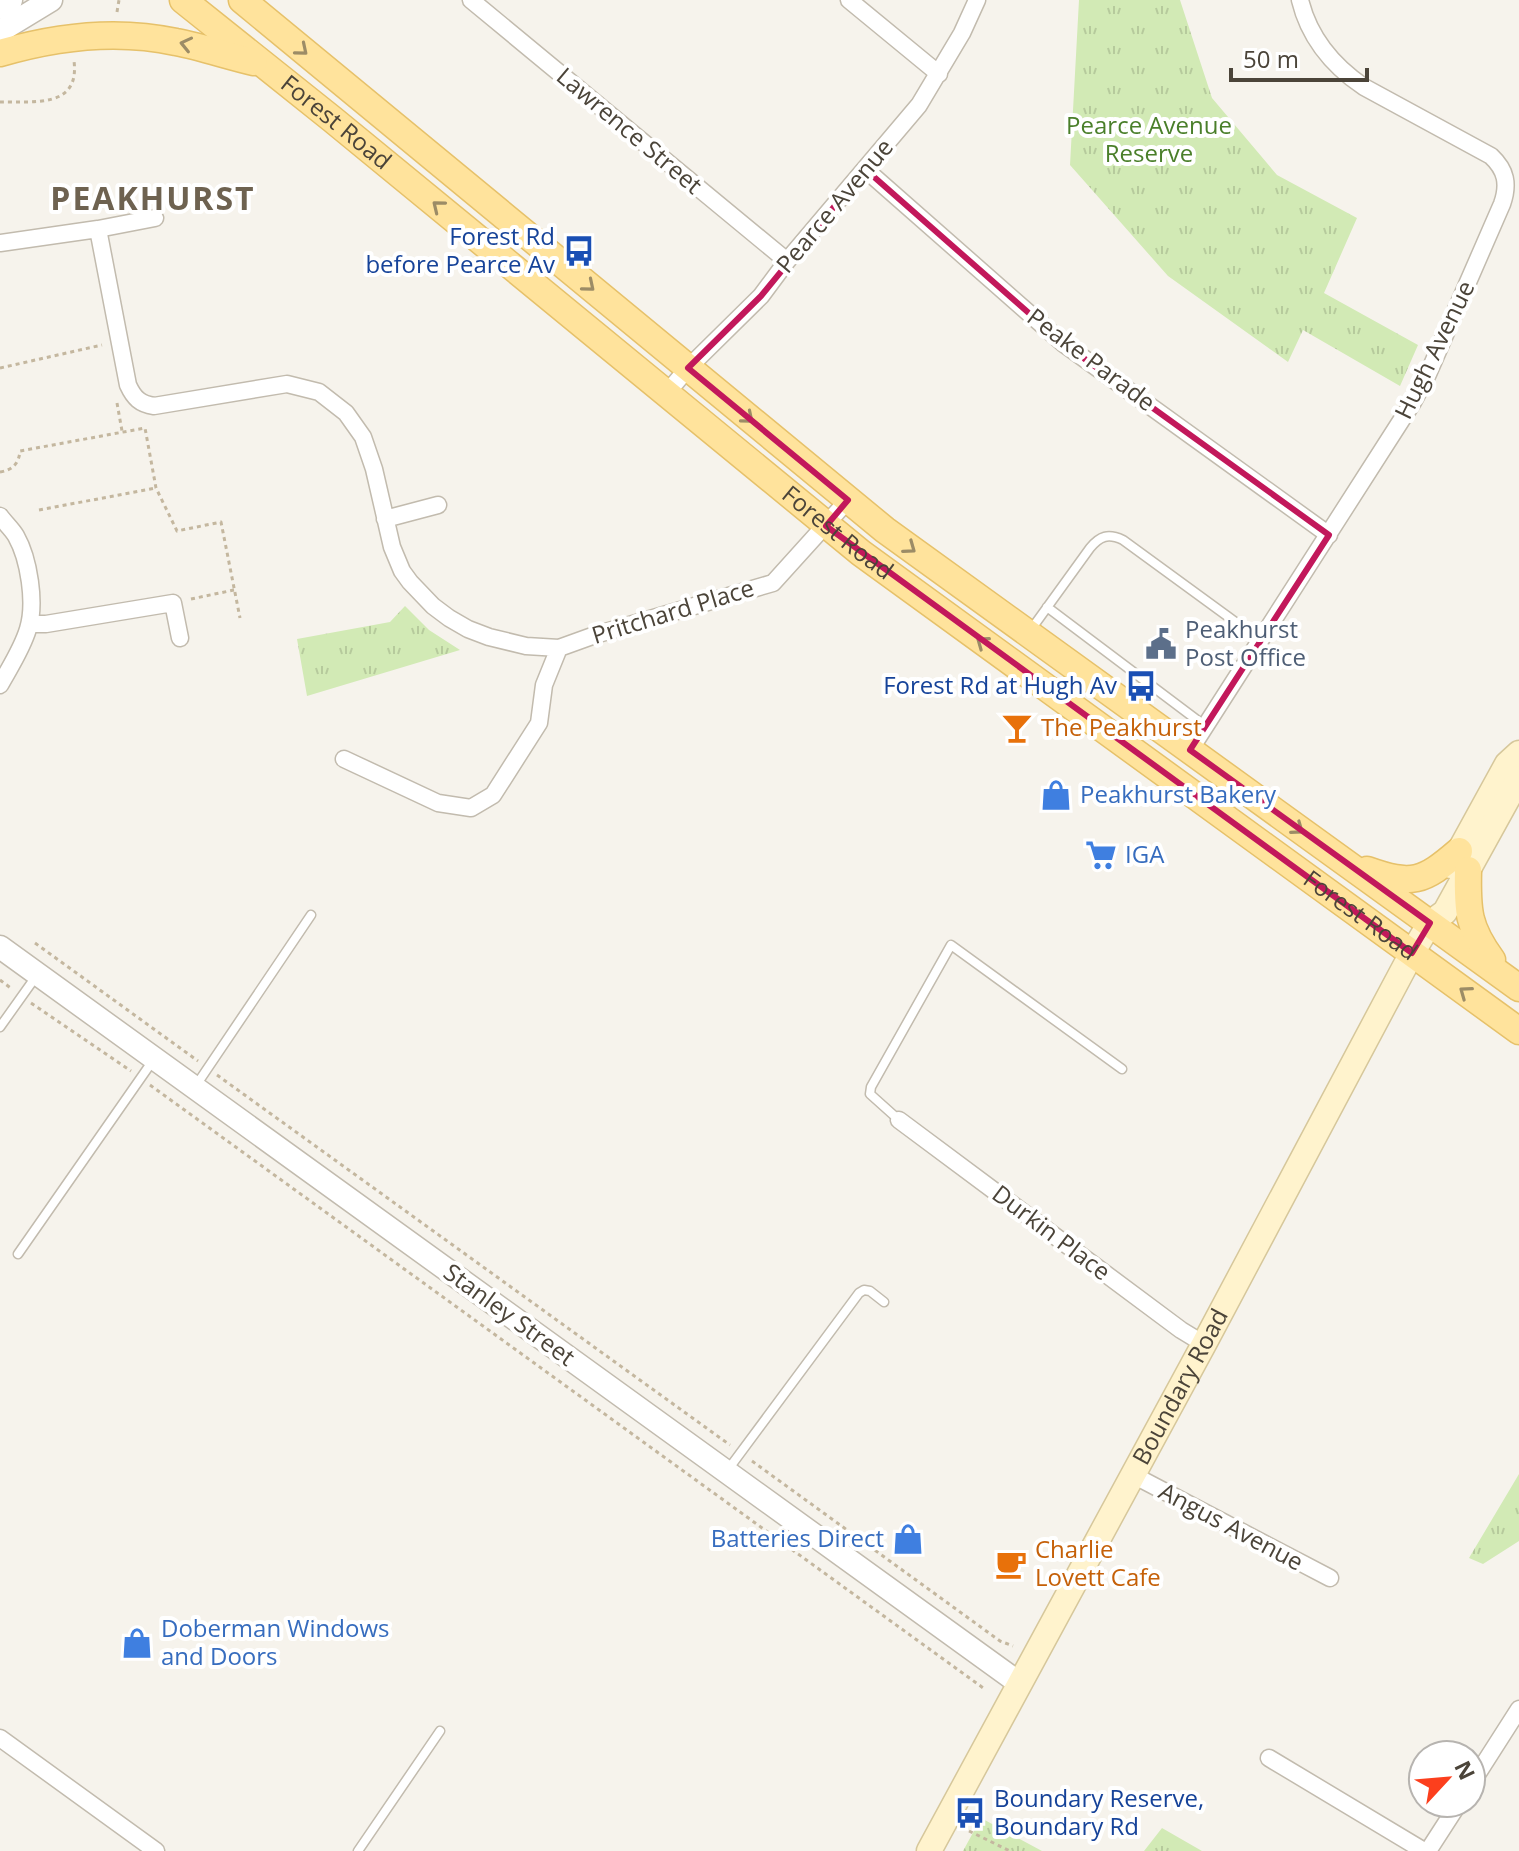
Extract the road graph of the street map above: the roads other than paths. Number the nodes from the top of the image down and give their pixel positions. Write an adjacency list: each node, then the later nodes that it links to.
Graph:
1 (11, 0): 9 (street)
2 (51, 0): 10 (street)
3 (183, 0): 12 (main road, Forest Road)
4 (471, 0): 18 (street, Lawrence Street)
5 (849, 0): 13 (street)
6 (977, 0): 13 (street, Pearce Avenue)
7 (1300, 0): 26 (street, Hugh Avenue)
8 (250, 5): 19 (main road, Forest Road, one-way to 19)
9 (0, 7)
10 (0, 31)
11 (0, 53): 12 (main road, one-way to 11)
12 (261, 63): 20 (main road, Forest Road, one-way to 12)
13 (939, 74): 14 (street, Pearce Avenue)
14 (865, 169): 18 (street, Pearce Avenue); 26 (street, Peake Parade)
15 (155, 218): 16 (street)
16 (98, 229): 17 (street); 24 (street, Pritchard Place)
17 (0, 243)
18 (787, 261): 19 (street, Pearce Avenue)
19 (688, 368): 20 (street, Pearce Avenue); 21 (main road, Forest Road, one-way to 21)
20 (666, 394): 25 (main road, Forest Road)
21 (848, 500): 25 (street, Pritchard Place); 29 (main road, Forest Road, one-way to 29)
22 (438, 505): 24 (street)
23 (0, 516): 28 (street)
24 (385, 519): 32 (street, Pritchard Place)
25 (826, 526): 32 (street, Pritchard Place); 44 (main road, Forest Road, one-way to 25)
26 (1329, 535): 31 (street, Hugh Avenue)
27 (1047, 607): 29 (lane); 31 (lane); 34 (lane)
28 (30, 624): 30 (street); 33 (street)
29 (1028, 633): 35 (main road, Forest Road)
30 (180, 638)
31 (1260, 640): 34 (street, Hugh Avenue)
32 (559, 648): 37 (street, Pritchard Place)
33 (0, 685)
34 (1205, 726): 35 (street, Hugh Avenue)
35 (1190, 750): 40 (main road, Forest Road, one-way to 40)
36 (1519, 753): 39 (main road)
37 (344, 759)
38 (1519, 778): 39 (main road)
39 (1464, 861): 40 (main road); 42 (main road, Boundary Road); 46 (main road)
40 (1344, 863): 42 (main road, Forest Road)
41 (311, 915): 51 (lane)
42 (1430, 923): 44 (main road, Boundary Road); 46 (main road, Forest Road)
43 (0, 947): 45 (street, Stanley Street)
44 (1412, 953): 48 (main road, Forest Road, one-way to 44); 55 (main road, Boundary Road)
45 (37, 974): 47 (lane); 49 (street, Stanley Street)
46 (1512, 983)
47 (0, 1027)
48 (1519, 1031)
49 (154, 1059): 51 (street, Stanley Street); 53 (lane)
50 (1122, 1069): 52 (lane)
51 (195, 1088): 56 (street, Stanley Street)
52 (899, 1120): 55 (street, Durkin Place)
53 (18, 1254)
54 (884, 1302): 56 (lane)
55 (1204, 1344): 57 (main road, Boundary Road)
56 (726, 1472): 59 (street, Stanley Street)
57 (1133, 1475): 58 (street, Angus Avenue); 59 (main road, Boundary Road)
58 (1330, 1578)
59 (1019, 1683): 68 (main road, Boundary Road)
60 (1519, 1709): 64 (street)
61 (440, 1731): 67 (lane)
62 (0, 1738): 66 (street)
63 (1269, 1758): 69 (street)
64 (1487, 1759)
65 (1448, 1819): 69 (street)
66 (156, 1851)
67 (358, 1851)
68 (929, 1851)
69 (1426, 1851)

